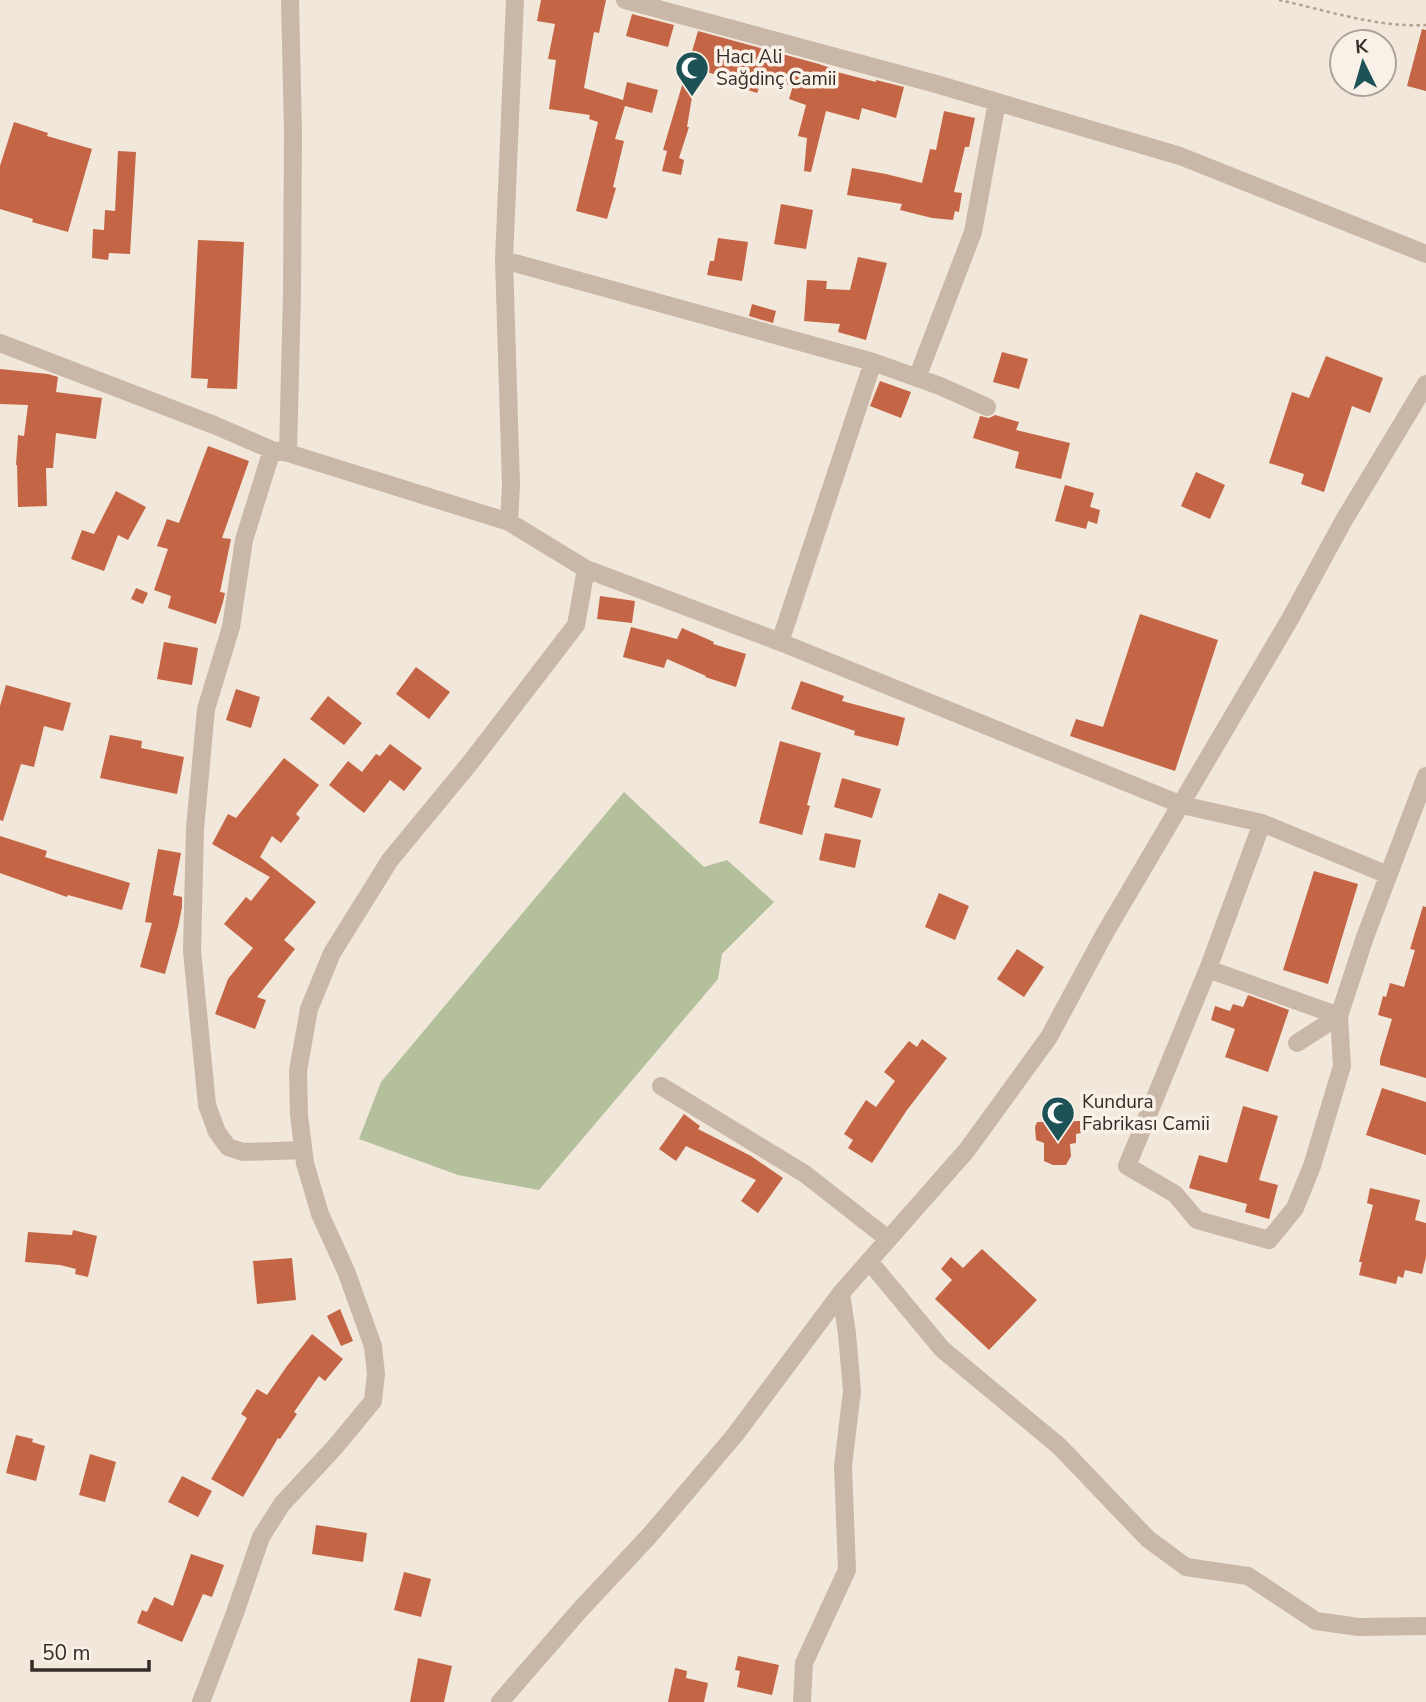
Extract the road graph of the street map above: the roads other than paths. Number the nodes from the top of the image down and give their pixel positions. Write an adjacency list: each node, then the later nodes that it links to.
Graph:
1 (290, 0): 12 (street)
2 (514, 0): 6 (street)
3 (625, 0): 4 (street)
4 (997, 102): 5 (street); 9 (street)
5 (1426, 254)
6 (503, 260): 8 (street); 13 (street)
7 (0, 343): 12 (street)
8 (873, 362): 9 (street); 15 (street)
9 (917, 378): 11 (street)
10 (1426, 384): 17 (street)
11 (987, 407)
12 (280, 451): 13 (street); 24 (street)
13 (509, 522): 14 (street)
14 (586, 569): 15 (street); 24 (street)
15 (780, 642): 17 (street)
16 (1426, 776): 19 (street)
17 (1182, 805): 18 (street); 25 (street)
18 (1262, 822): 19 (street); 20 (street)
19 (1388, 875): 21 (street)
20 (1208, 969): 21 (street); 21 (street)
21 (1339, 1016): 22 (street)
22 (1297, 1043)
23 (661, 1086): 25 (street)
24 (303, 1150): 29 (street)
25 (888, 1239): 26 (street)
26 (869, 1261): 27 (street); 28 (street)
27 (841, 1293): 30 (street); 31 (street)
28 (1426, 1626)
29 (201, 1702)
30 (500, 1702)
31 (802, 1702)

